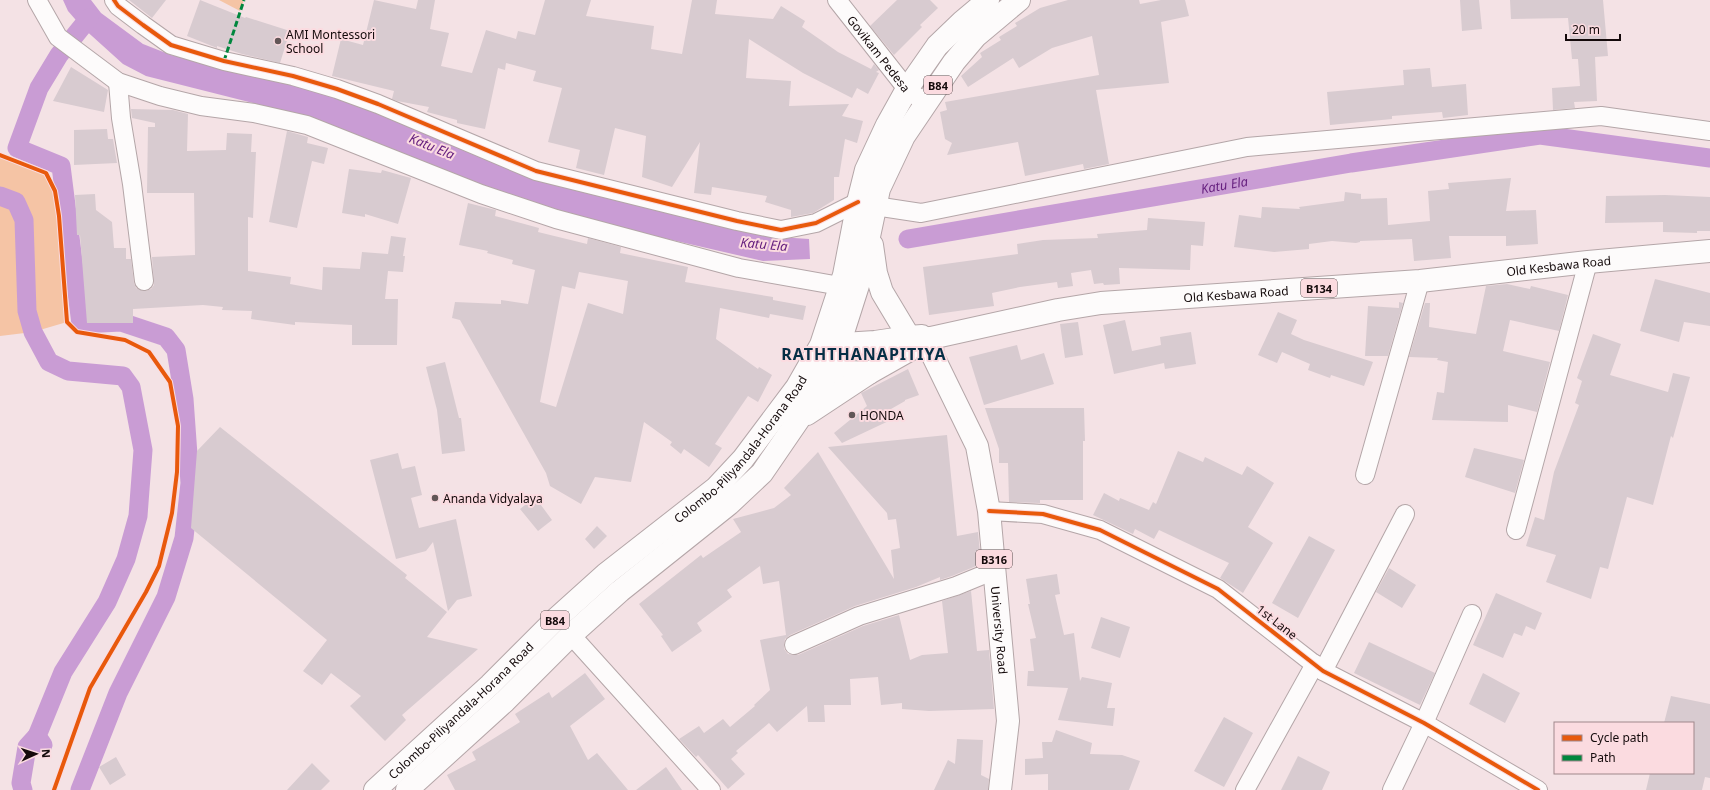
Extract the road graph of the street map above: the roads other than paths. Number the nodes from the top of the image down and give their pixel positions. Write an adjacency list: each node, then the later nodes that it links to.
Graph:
1 (37, 0): 6 (street)
2 (114, 0): 10 (street)
3 (837, 0): 7 (street, Govikam Pedesa)
4 (988, 0): 7 (main road, Colombo-Piliyandala-Horana Road / B84)
5 (1019, 0): 8 (main road, Colombo-Piliyandala-Horana Road / B84)
6 (118, 82): 14 (street); 16 (street)
7 (907, 89): 8 (street, Govikam Pedesa); 10 (main road, Colombo-Piliyandala-Horana Road / B84)
8 (925, 103): 10 (main road, Colombo-Piliyandala-Horana Road / B84)
9 (1710, 131): 10 (street)
10 (867, 204): 11 (main road, Colombo-Piliyandala-Horana Road / B84); 16 (main road, Colombo-Piliyandala-Horana Road / B84)
11 (870, 232): 17 (main road); 19 (main road, Colombo-Piliyandala-Horana Road / B84)
12 (1710, 251): 13 (main road, Old Kesbawa Road / B134)
13 (1588, 262): 15 (main road, Old Kesbawa Road / B134); 26 (street)
14 (144, 281)
15 (1420, 281): 18 (main road, Old Kesbawa Road / B134); 23 (street)
16 (840, 286): 19 (main road, Colombo-Piliyandala-Horana Road / B84)
17 (909, 337): 18 (main road, Old Kesbawa Road / B134); 19 (main road, Old Kesbawa Road / B134)
18 (931, 338): 21 (main road, Old Kesbawa Road / B134); 24 (main road, University Road / B316)
19 (830, 345): 20 (main road, Colombo-Piliyandala-Horana Road / B84)
20 (819, 368): 21 (main road); 22 (main road, Colombo-Piliyandala-Horana Road / B84); 32 (main road, Colombo-Piliyandala-Horana Road / B84)
21 (869, 373): 22 (main road, Old Kesbawa Road)
22 (798, 420): 29 (main road, Colombo-Piliyandala-Horana Road / B84)
23 (1365, 475)
24 (989, 510): 27 (main road, University Road / B316); 31 (street, 1st Lane)
25 (1405, 514): 31 (street)
26 (1516, 530)
27 (995, 570): 30 (street); 39 (main road, University Road / B316)
28 (1472, 614): 34 (street)
29 (571, 635): 33 (main road, Colombo-Piliyandala-Horana Road / B84); 38 (street)
30 (794, 645)
31 (1319, 668): 34 (street, 1st Lane); 40 (street)
32 (490, 685): 33 (main road); 36 (main road, Colombo-Piliyandala-Horana Road / B84)
33 (504, 701): 37 (main road, Colombo-Piliyandala-Horana Road / B84)
34 (1424, 723): 35 (street, 1st Lane); 41 (street)
35 (1535, 789)
36 (375, 790)
37 (407, 790)
38 (711, 790)
39 (1000, 790)
40 (1245, 790)
41 (1392, 790)

